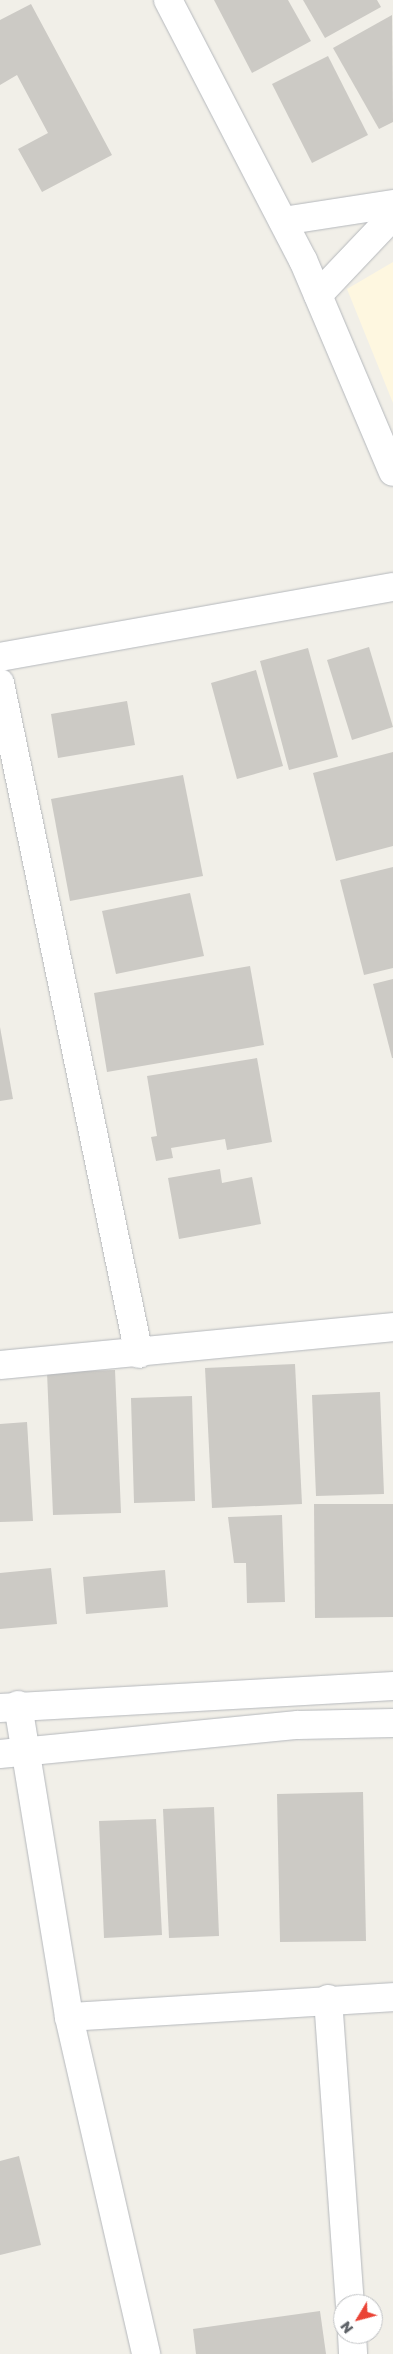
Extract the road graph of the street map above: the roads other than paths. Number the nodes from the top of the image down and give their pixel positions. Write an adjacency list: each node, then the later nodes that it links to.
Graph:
1 (168, 0): 4 (street)
2 (393, 204): 4 (street)
3 (393, 216): 5 (street)
4 (283, 221): 5 (street)
5 (318, 295): 6 (street)
6 (393, 472)
7 (393, 587): 8 (street)
8 (0, 658)
9 (0, 682): 11 (street)
10 (393, 1327): 11 (street)
11 (139, 1354): 12 (street)
12 (0, 1365)
13 (393, 1686): 14 (street)
14 (9, 1707): 16 (street)
15 (393, 1723): 16 (street)
16 (27, 1749): 17 (street); 20 (street)
17 (0, 1754)
18 (393, 1997): 19 (street)
19 (328, 1999): 20 (street); 21 (street)
20 (69, 2017): 22 (street)
21 (349, 2294)
22 (146, 2354)

